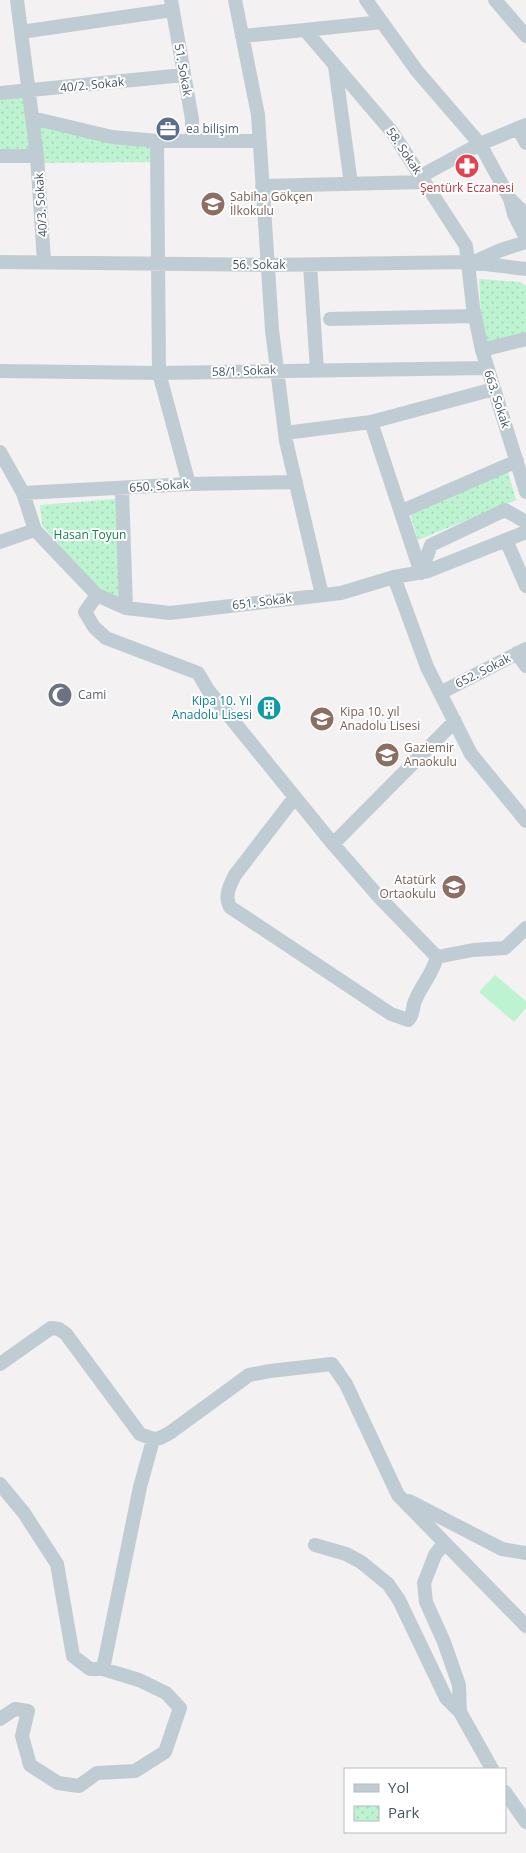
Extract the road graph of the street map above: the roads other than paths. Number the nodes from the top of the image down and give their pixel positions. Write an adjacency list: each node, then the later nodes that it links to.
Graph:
1 (17, 0): 9 (street)
2 (235, 0): 10 (street)
3 (366, 0): 6 (street)
4 (494, 0): 8 (street)
5 (171, 5): 9 (street); 12 (street, 51. Sokak)
6 (382, 22): 7 (street); 21 (street)
7 (305, 30): 10 (street); 11 (street, 58. Sokak)
8 (524, 30)
9 (21, 32): 13 (street)
10 (242, 36): 19 (street)
11 (335, 65): 25 (street, 58. Sokak); 26 (street)
12 (184, 76): 13 (street, 40/2. Sokak); 18 (street, 51. Sokak)
13 (29, 91): 14 (street, 40/2. Sokak); 15 (street)
14 (0, 93)
15 (32, 118): 17 (street); 24 (street)
16 (522, 127): 20 (street); 21 (street)
17 (158, 141): 18 (street); 36 (street)
18 (192, 141): 19 (street)
19 (259, 141): 27 (street)
20 (526, 142)
21 (480, 144): 25 (street); 28 (street)
22 (0, 149): 23 (street)
23 (0, 156): 24 (street, 40/3. Sokak)
24 (37, 156): 33 (street, 40/3. Sokak)
25 (423, 179): 26 (street); 35 (street, 58. Sokak)
26 (351, 184): 27 (street)
27 (262, 186): 37 (street)
28 (510, 199): 29 (street); 30 (street)
29 (526, 215)
30 (526, 238)
31 (526, 243): 32 (street); 35 (street, 56. Sokak)
32 (526, 260)
33 (44, 261): 34 (street, 56. Sokak); 36 (street, 56. Sokak)
34 (0, 262)
35 (471, 262): 38 (street, 56. Sokak); 39 (street, 56. Sokak); 40 (street, 58. Sokak)
36 (159, 263): 37 (street, 56. Sokak); 48 (street)
37 (268, 265): 38 (street, 56. Sokak); 45 (street)
38 (310, 265): 46 (street)
39 (526, 269)
40 (475, 316): 41 (street); 43 (street, 58. Sokak)
41 (330, 319)
42 (526, 339): 43 (street)
43 (482, 350): 44 (street, 663. Sokak)
44 (487, 368): 46 (street, 58/1. Sokak); 49 (street, 663. Sokak)
45 (277, 370): 46 (street, 58/1. Sokak); 48 (street, 58/1. Sokak); 51 (street)
46 (317, 370)
47 (0, 371): 48 (street, 58/1. Sokak)
48 (159, 374): 55 (street)
49 (494, 388): 50 (street); 53 (street, 663. Sokak)
50 (372, 422): 51 (street); 59 (street)
51 (285, 432): 54 (street)
52 (0, 452): 58 (street, 651. Sokak)
53 (517, 461): 57 (street, 663. Sokak); 59 (street)
54 (296, 482): 55 (street, 650. Sokak); 68 (street)
55 (189, 484): 56 (street, 650. Sokak)
56 (122, 488): 58 (street, 650. Sokak); 70 (street)
57 (526, 492)
58 (22, 493): 61 (street, 651. Sokak)
59 (402, 511): 65 (street)
60 (526, 522): 65 (street)
61 (35, 530): 64 (street); 69 (street, 651. Sokak)
62 (526, 532): 63 (street, 651. Sokak)
63 (506, 540): 65 (street, 651. Sokak); 67 (street)
64 (0, 542)
65 (421, 572): 66 (street, 651. Sokak)
66 (394, 577): 68 (street, 651. Sokak); 73 (street)
67 (526, 586)
68 (322, 595): 70 (street, 651. Sokak)
69 (97, 596): 70 (street, 651. Sokak); 75 (street)
70 (126, 608)
71 (522, 651): 72 (street); 73 (street, 652. Sokak)
72 (526, 666)
73 (440, 693): 74 (street)
74 (454, 721): 76 (street); 77 (street)
75 (296, 797): 77 (street); 79 (street)
76 (526, 821)
77 (333, 844): 79 (street)
78 (526, 928): 79 (street)
79 (437, 957)
80 (0, 1364): 81 (street)
81 (153, 1440): 83 (street); 88 (street)
82 (0, 1484): 88 (street)
83 (398, 1495): 84 (street); 86 (street)
84 (444, 1543): 87 (street); 89 (street)
85 (315, 1545): 89 (street)
86 (526, 1554)
87 (526, 1626)
88 (103, 1669): 90 (street)
89 (460, 1712): 91 (street)
90 (0, 1719)
91 (491, 1768)
92 (506, 1793): 93 (street)
93 (526, 1822)

